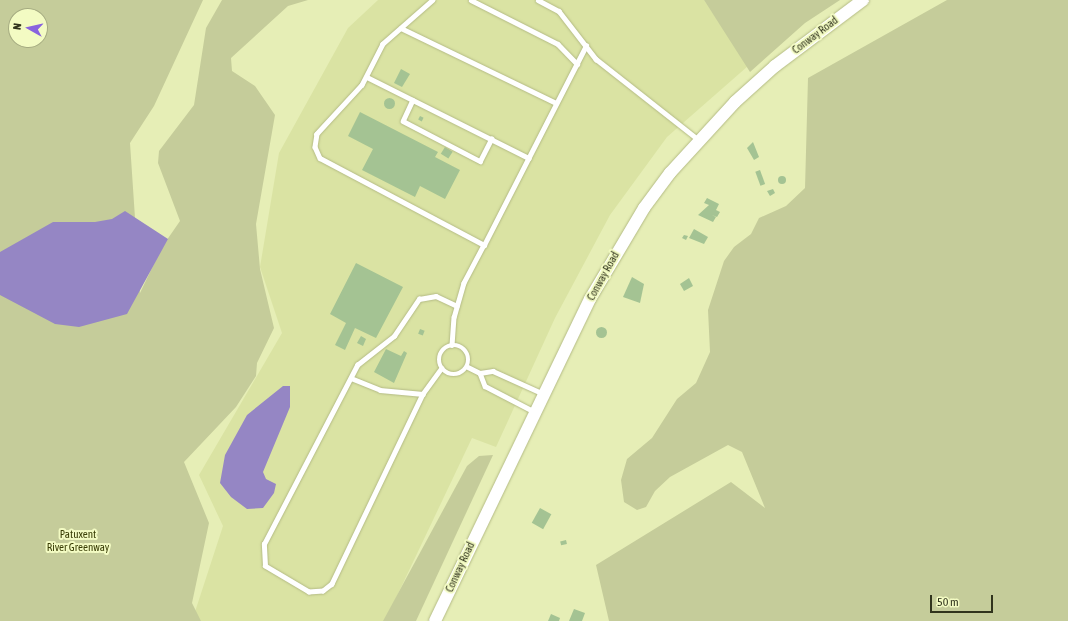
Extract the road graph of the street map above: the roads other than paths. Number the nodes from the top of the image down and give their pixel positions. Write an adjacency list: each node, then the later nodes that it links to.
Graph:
1 (433, 0): 5 (lane)
2 (471, 0): 7 (lane)
3 (538, 0): 6 (lane)
4 (863, 0): 12 (street, Conway Road)
5 (401, 28): 8 (lane); 10 (lane)
6 (586, 46): 7 (lane); 12 (lane)
7 (577, 64): 10 (lane)
8 (367, 77): 9 (lane); 14 (lane)
9 (413, 100): 11 (lane); 11 (lane)
10 (556, 103): 13 (lane)
11 (491, 139): 13 (lane)
12 (699, 140): 22 (street, Conway Road)
13 (529, 158): 14 (lane)
14 (484, 245): 15 (lane)
15 (457, 306): 16 (lane); 20 (lane)
16 (452, 345): 17 (lane); 18 (lane)
17 (468, 367): 18 (lane); 19 (lane)
18 (442, 368): 21 (lane)
19 (480, 373): 22 (lane); 23 (lane)
20 (351, 378): 21 (lane); 21 (lane)
21 (423, 394)
22 (544, 394): 23 (street, Conway Road)
23 (535, 412): 24 (street, Conway Road)
24 (435, 621)

